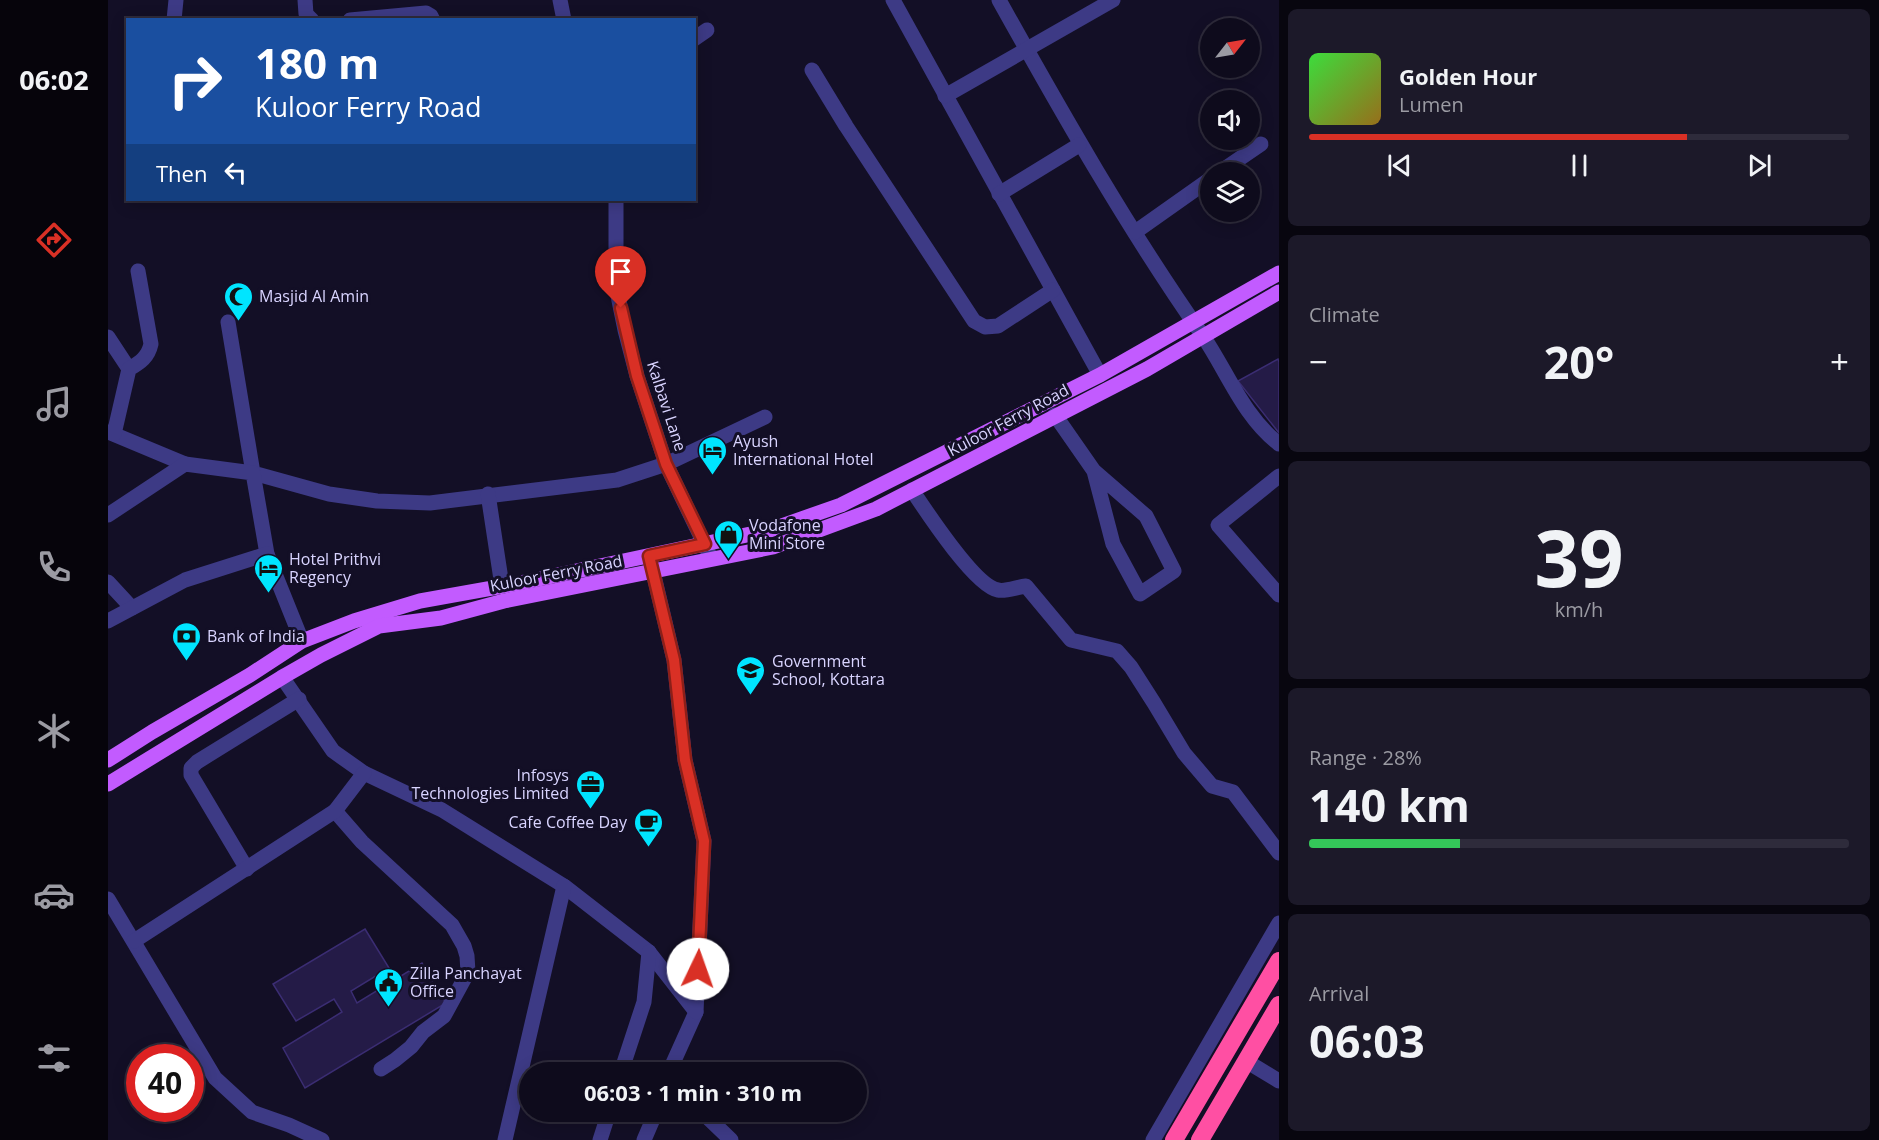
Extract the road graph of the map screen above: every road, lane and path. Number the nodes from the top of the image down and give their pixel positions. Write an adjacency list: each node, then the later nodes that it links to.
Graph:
1 (176, 0): 7 (street)
2 (304, 0): 8 (street)
3 (561, 0): 11 (street)
4 (893, 0): 14 (street)
5 (999, 0): 12 (street)
6 (1113, 0): 12 (street)
7 (174, 18)
8 (310, 18)
9 (372, 18): 10 (street)
10 (432, 18)
11 (564, 18)
12 (1026, 48): 14 (street); 16 (street)
13 (812, 70): 24 (street)
14 (945, 96): 19 (street)
15 (1261, 144): 17 (street)
16 (1079, 145): 19 (street); 21 (street)
17 (1235, 162)
18 (1200, 186): 21 (street)
19 (999, 194): 24 (street)
20 (616, 201): 36 (street, Kalbavi Lane)
21 (1135, 232): 27 (street)
22 (138, 271): 29 (street)
23 (1279, 273): 27 (main road, Kuloor Ferry Road)
24 (1053, 290): 30 (street)
25 (1279, 291): 27 (main road, Kuloor Ferry Road)
26 (228, 322): 38 (street)
27 (1197, 330): 30 (main road, Kuloor Ferry Road); 31 (main road, Kuloor Ferry Road); 34 (street)
28 (108, 337): 29 (street)
29 (129, 369): 33 (street)
30 (1100, 375): 43 (main road, Kuloor Ferry Road)
31 (1055, 415): 37 (street); 40 (main road, Kuloor Ferry Road)
32 (765, 417): 36 (street)
33 (111, 433): 35 (street)
34 (1279, 444)
35 (185, 464): 38 (street); 42 (street)
36 (666, 464): 41 (street); 43 (street, Kalbavi Lane)
37 (1094, 471): 37 (street)
38 (253, 473): 41 (street); 44 (street)
39 (1279, 476): 49 (street)
40 (912, 490): 43 (main road, Kuloor Ferry Road); 59 (street)
41 (488, 494): 48 (street)
42 (108, 515)
43 (708, 551): 45 (main road, Kuloor Ferry Road); 46 (main road, Kuloor Ferry Road)
44 (267, 554): 50 (street); 52 (street)
45 (649, 556): 46 (street); 48 (main road, Kuloor Ferry Road)
46 (652, 572): 53 (main road, Kuloor Ferry Road); 68 (street)
47 (108, 582): 50 (street)
48 (502, 586): 52 (main road, Kuloor Ferry Road)
49 (1279, 595)
50 (132, 608): 51 (street)
51 (108, 621)
52 (302, 641): 55 (main road, Kuloor Ferry Road)
53 (282, 677): 54 (street); 57 (main road, Kuloor Ferry Road)
54 (299, 699): 56 (street); 60 (street)
55 (108, 760)
56 (364, 773): 58 (street); 61 (street)
57 (108, 784)
58 (335, 811): 60 (street); 72 (street)
59 (1279, 853)
60 (247, 869): 64 (street)
61 (564, 886): 65 (street); 78 (street)
62 (108, 899): 64 (street)
63 (1279, 923): 82 (street)
64 (134, 941): 77 (street)
65 (649, 952): 68 (street); 70 (street)
66 (1279, 961): 83 (highway)
67 (1279, 1005): 69 (highway)
68 (696, 1012): 71 (street)
69 (1246, 1061): 73 (street); 84 (highway)
70 (624, 1062)
71 (674, 1062)
72 (381, 1069)
73 (1277, 1077)
74 (606, 1122): 79 (street)
75 (652, 1122): 80 (street)
76 (712, 1122): 81 (street)
77 (322, 1140)
78 (505, 1140)
79 (600, 1140)
80 (644, 1140)
81 (730, 1140)
82 (1153, 1140)
83 (1174, 1140)
84 (1200, 1140)

